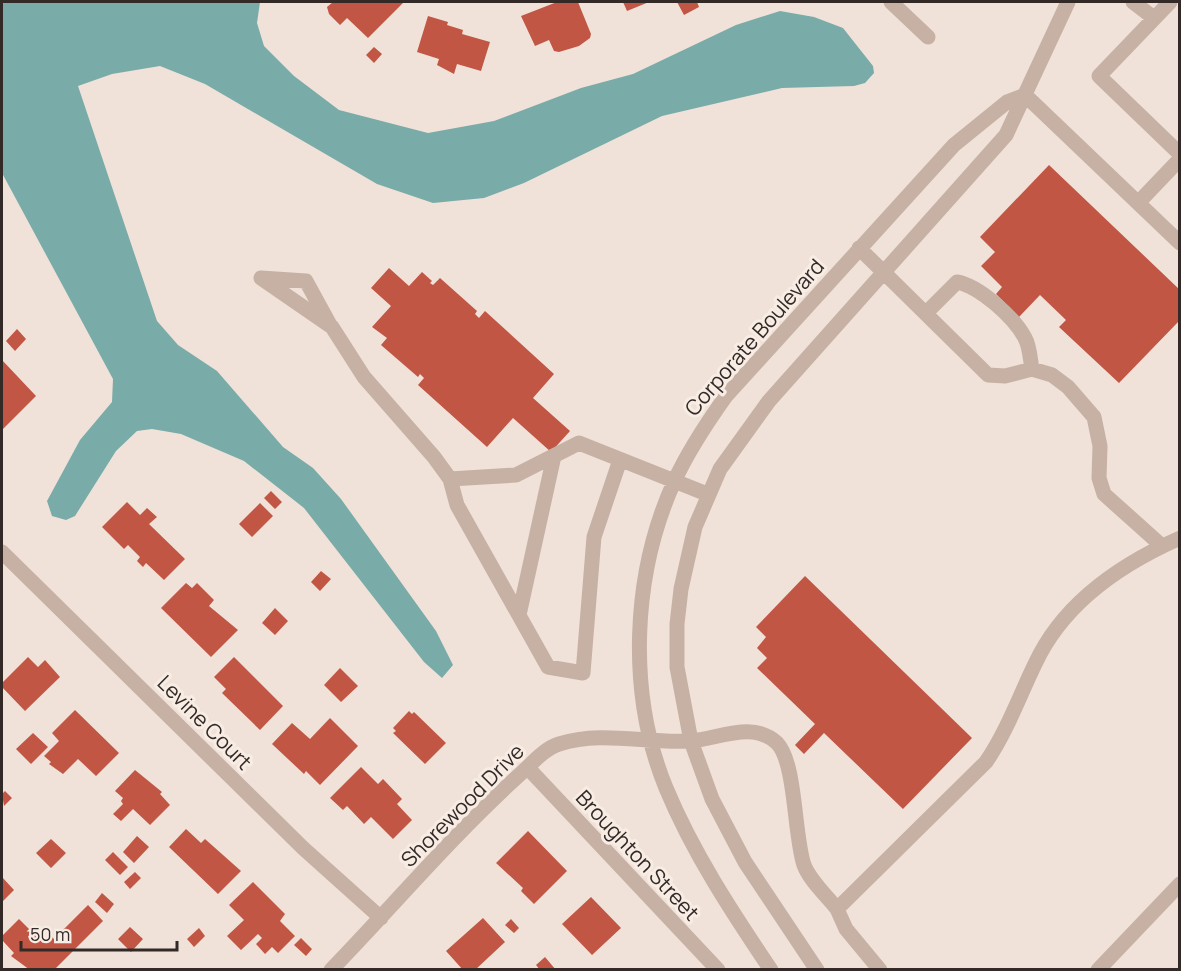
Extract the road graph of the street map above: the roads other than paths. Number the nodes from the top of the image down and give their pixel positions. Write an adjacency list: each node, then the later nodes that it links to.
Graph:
1 (891, 2): 6 (street)
2 (1068, 2): 7 (street)
3 (1133, 2): 5 (street)
4 (1170, 2): 5 (street)
5 (1154, 18): 8 (street)
6 (928, 37)
7 (1025, 95): 9 (street); 11 (street, Corporate Boulevard); 12 (street)
8 (1179, 157): 9 (street)
9 (1137, 203): 10 (street)
10 (1179, 243)
11 (860, 248): 12 (street); 19 (street, Corporate Boulevard)
12 (883, 271): 13 (street); 20 (street)
13 (926, 313): 15 (street); 15 (street)
14 (332, 327): 18 (street)
15 (1032, 369): 22 (street)
16 (554, 456): 17 (street); 18 (street); 24 (street)
17 (620, 460): 19 (street); 24 (street)
18 (450, 479): 24 (street)
19 (674, 482): 20 (street); 25 (street, Corporate Boulevard)
20 (707, 494): 26 (street)
21 (1179, 538): 22 (street)
22 (1162, 546): 29 (street)
23 (2, 552): 30 (street, Levine Court)
24 (519, 615)
25 (652, 740): 26 (street, Shorewood Drive); 27 (street, Shorewood Drive); 33 (street, Corporate Boulevard)
26 (691, 741): 29 (street, Shorewood Drive); 34 (street)
27 (528, 768): 30 (street, Shorewood Drive); 32 (street, Broughton Street)
28 (1179, 884): 36 (street)
29 (837, 909): 35 (street, Shorewood Drive)
30 (381, 918): 31 (street, Shorewood Drive)
31 (331, 969)
32 (718, 969)
33 (771, 969)
34 (817, 969)
35 (880, 969)
36 (1098, 969)

